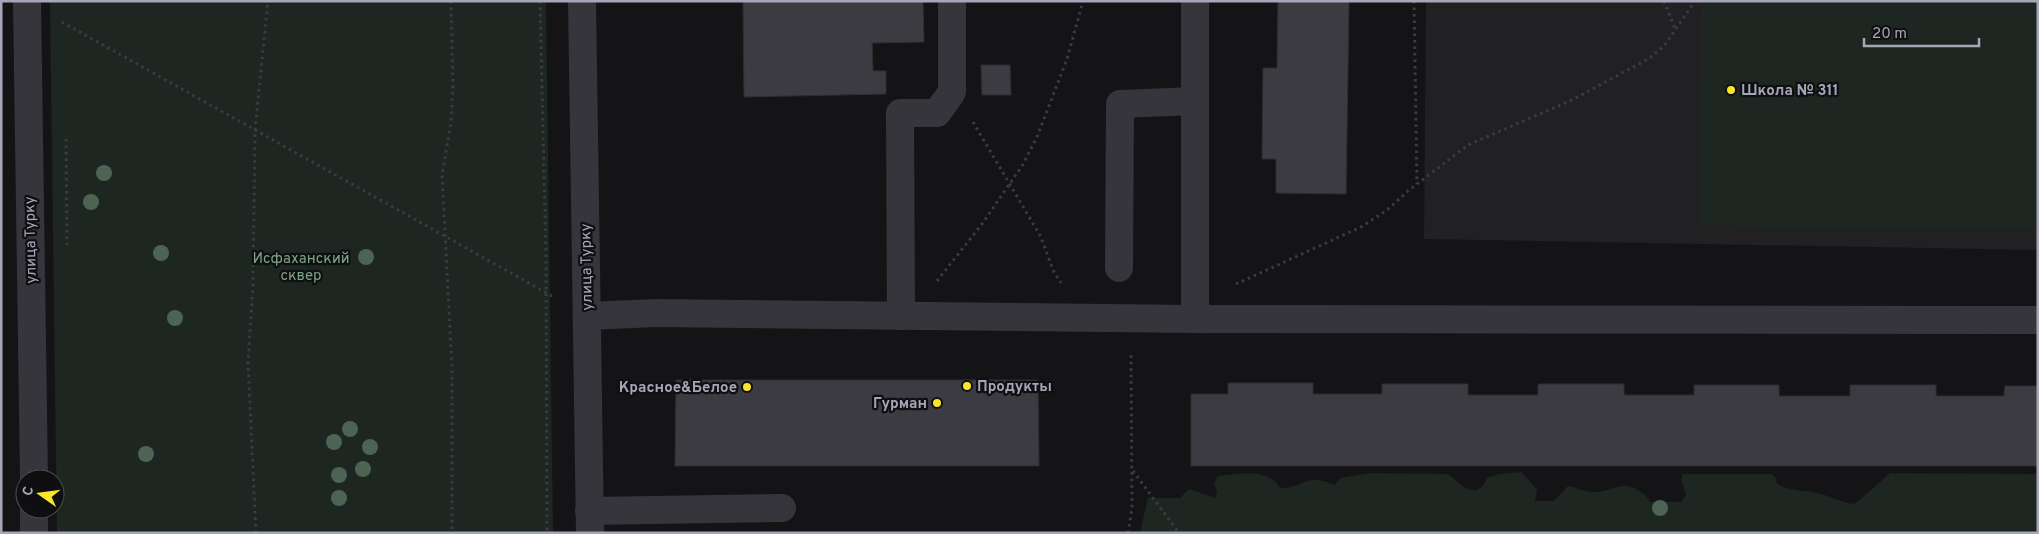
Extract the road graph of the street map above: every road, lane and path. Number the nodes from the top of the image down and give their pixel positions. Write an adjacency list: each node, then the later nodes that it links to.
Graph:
1 (27, 1): 29 (street, улица Турку)
2 (268, 1): 16 (path)
3 (451, 1): 19 (path)
4 (540, 1): 21 (path)
5 (582, 1): 23 (street, улица Турку)
6 (952, 1): 14 (street)
7 (1083, 1): 17 (path)
8 (1195, 1): 15 (street)
9 (1414, 1): 18 (path)
10 (1664, 1): 13 (path)
11 (1695, 1): 13 (path)
12 (57, 18): 16 (path)
13 (1675, 29): 18 (path)
14 (952, 92): 17 (path); 24 (street)
15 (1195, 101): 20 (street); 27 (street)
16 (255, 130): 19 (path); 35 (path)
17 (1009, 184): 24 (path); 25 (path)
18 (1417, 184): 27 (path)
19 (444, 235): 21 (path); 36 (path)
20 (1119, 268)
21 (545, 292): 22 (path); 37 (path)
22 (550, 295)
23 (587, 316): 24 (street); 33 (street, улица Турку)
24 (901, 316): 25 (street)
25 (1086, 318): 26 (street)
26 (1132, 318): 27 (street); 30 (path)
27 (1195, 319): 28 (street)
28 (2038, 320)
29 (34, 469)
30 (1132, 470): 38 (path); 39 (path)
31 (782, 508): 33 (street)
32 (34, 519): 34 (street)
33 (590, 522)
34 (34, 533)
35 (256, 533)
36 (452, 533)
37 (547, 533)
38 (1128, 533)
39 (1179, 533)

